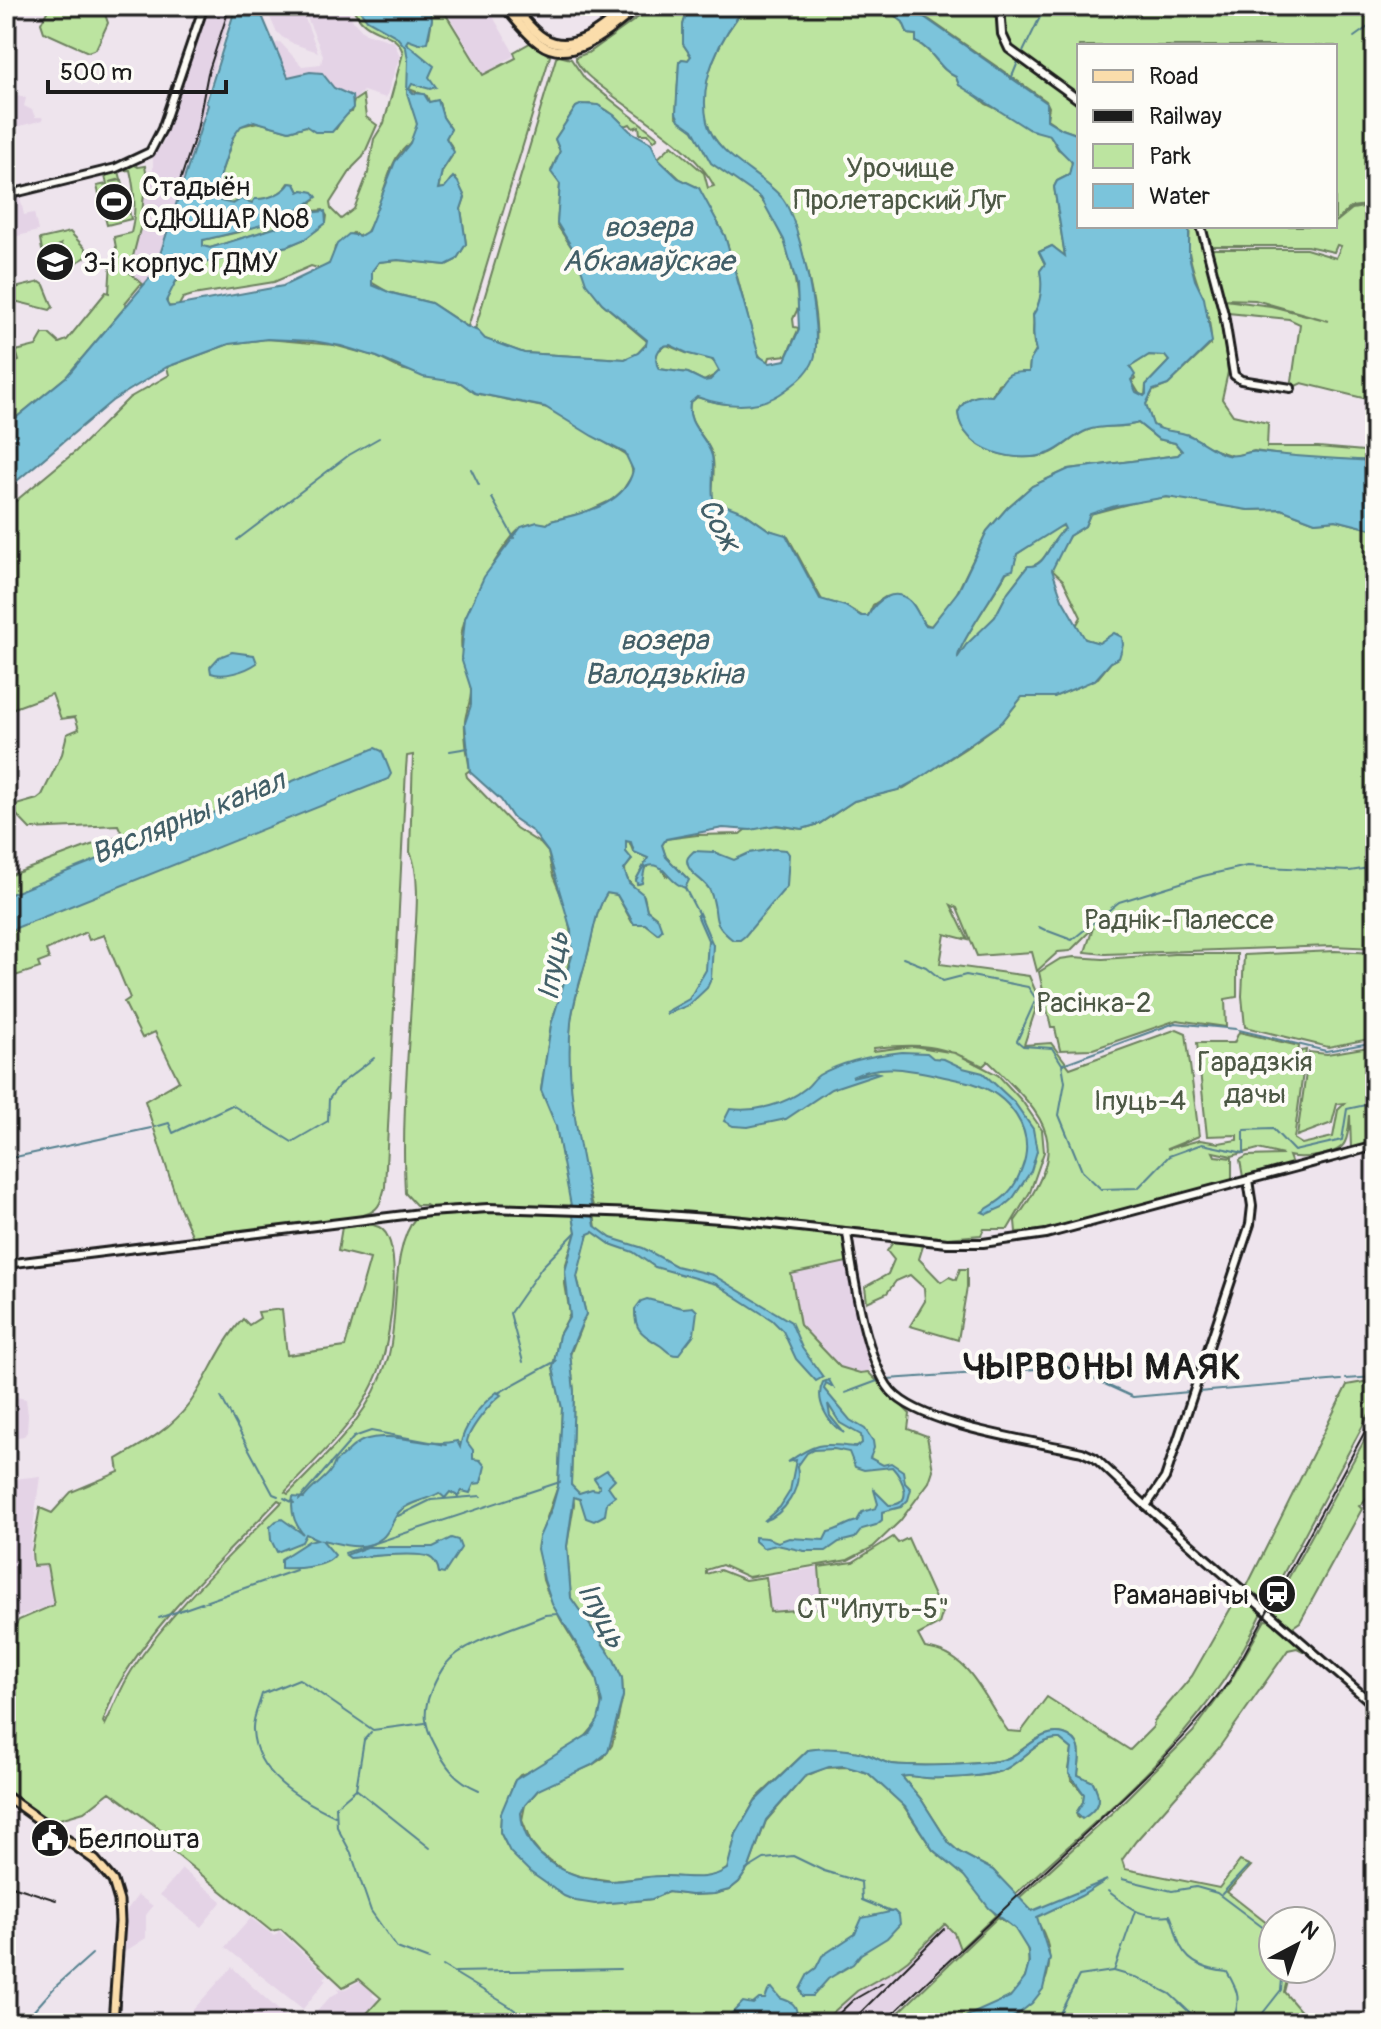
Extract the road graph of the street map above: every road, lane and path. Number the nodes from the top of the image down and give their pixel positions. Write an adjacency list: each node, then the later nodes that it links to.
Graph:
1 (204, 6): 8 (street)
2 (504, 6): 5 (main road)
3 (512, 6): 4 (main road)
4 (629, 6)
5 (640, 6)
6 (1000, 6): 7 (street)
7 (1077, 99)
8 (6, 195)
9 (1202, 228): 10 (street)
10 (1291, 388)
11 (1375, 1146): 12 (street)
12 (1248, 1180): 13 (street); 15 (street)
13 (848, 1236): 14 (street); 15 (street)
14 (6, 1264)
15 (1146, 1506): 16 (street)
16 (1375, 1706)
17 (6, 1796): 18 (main road)
18 (95, 1860): 19 (main road); 19 (main road)
19 (113, 1881): 20 (main road)
20 (113, 2023)

